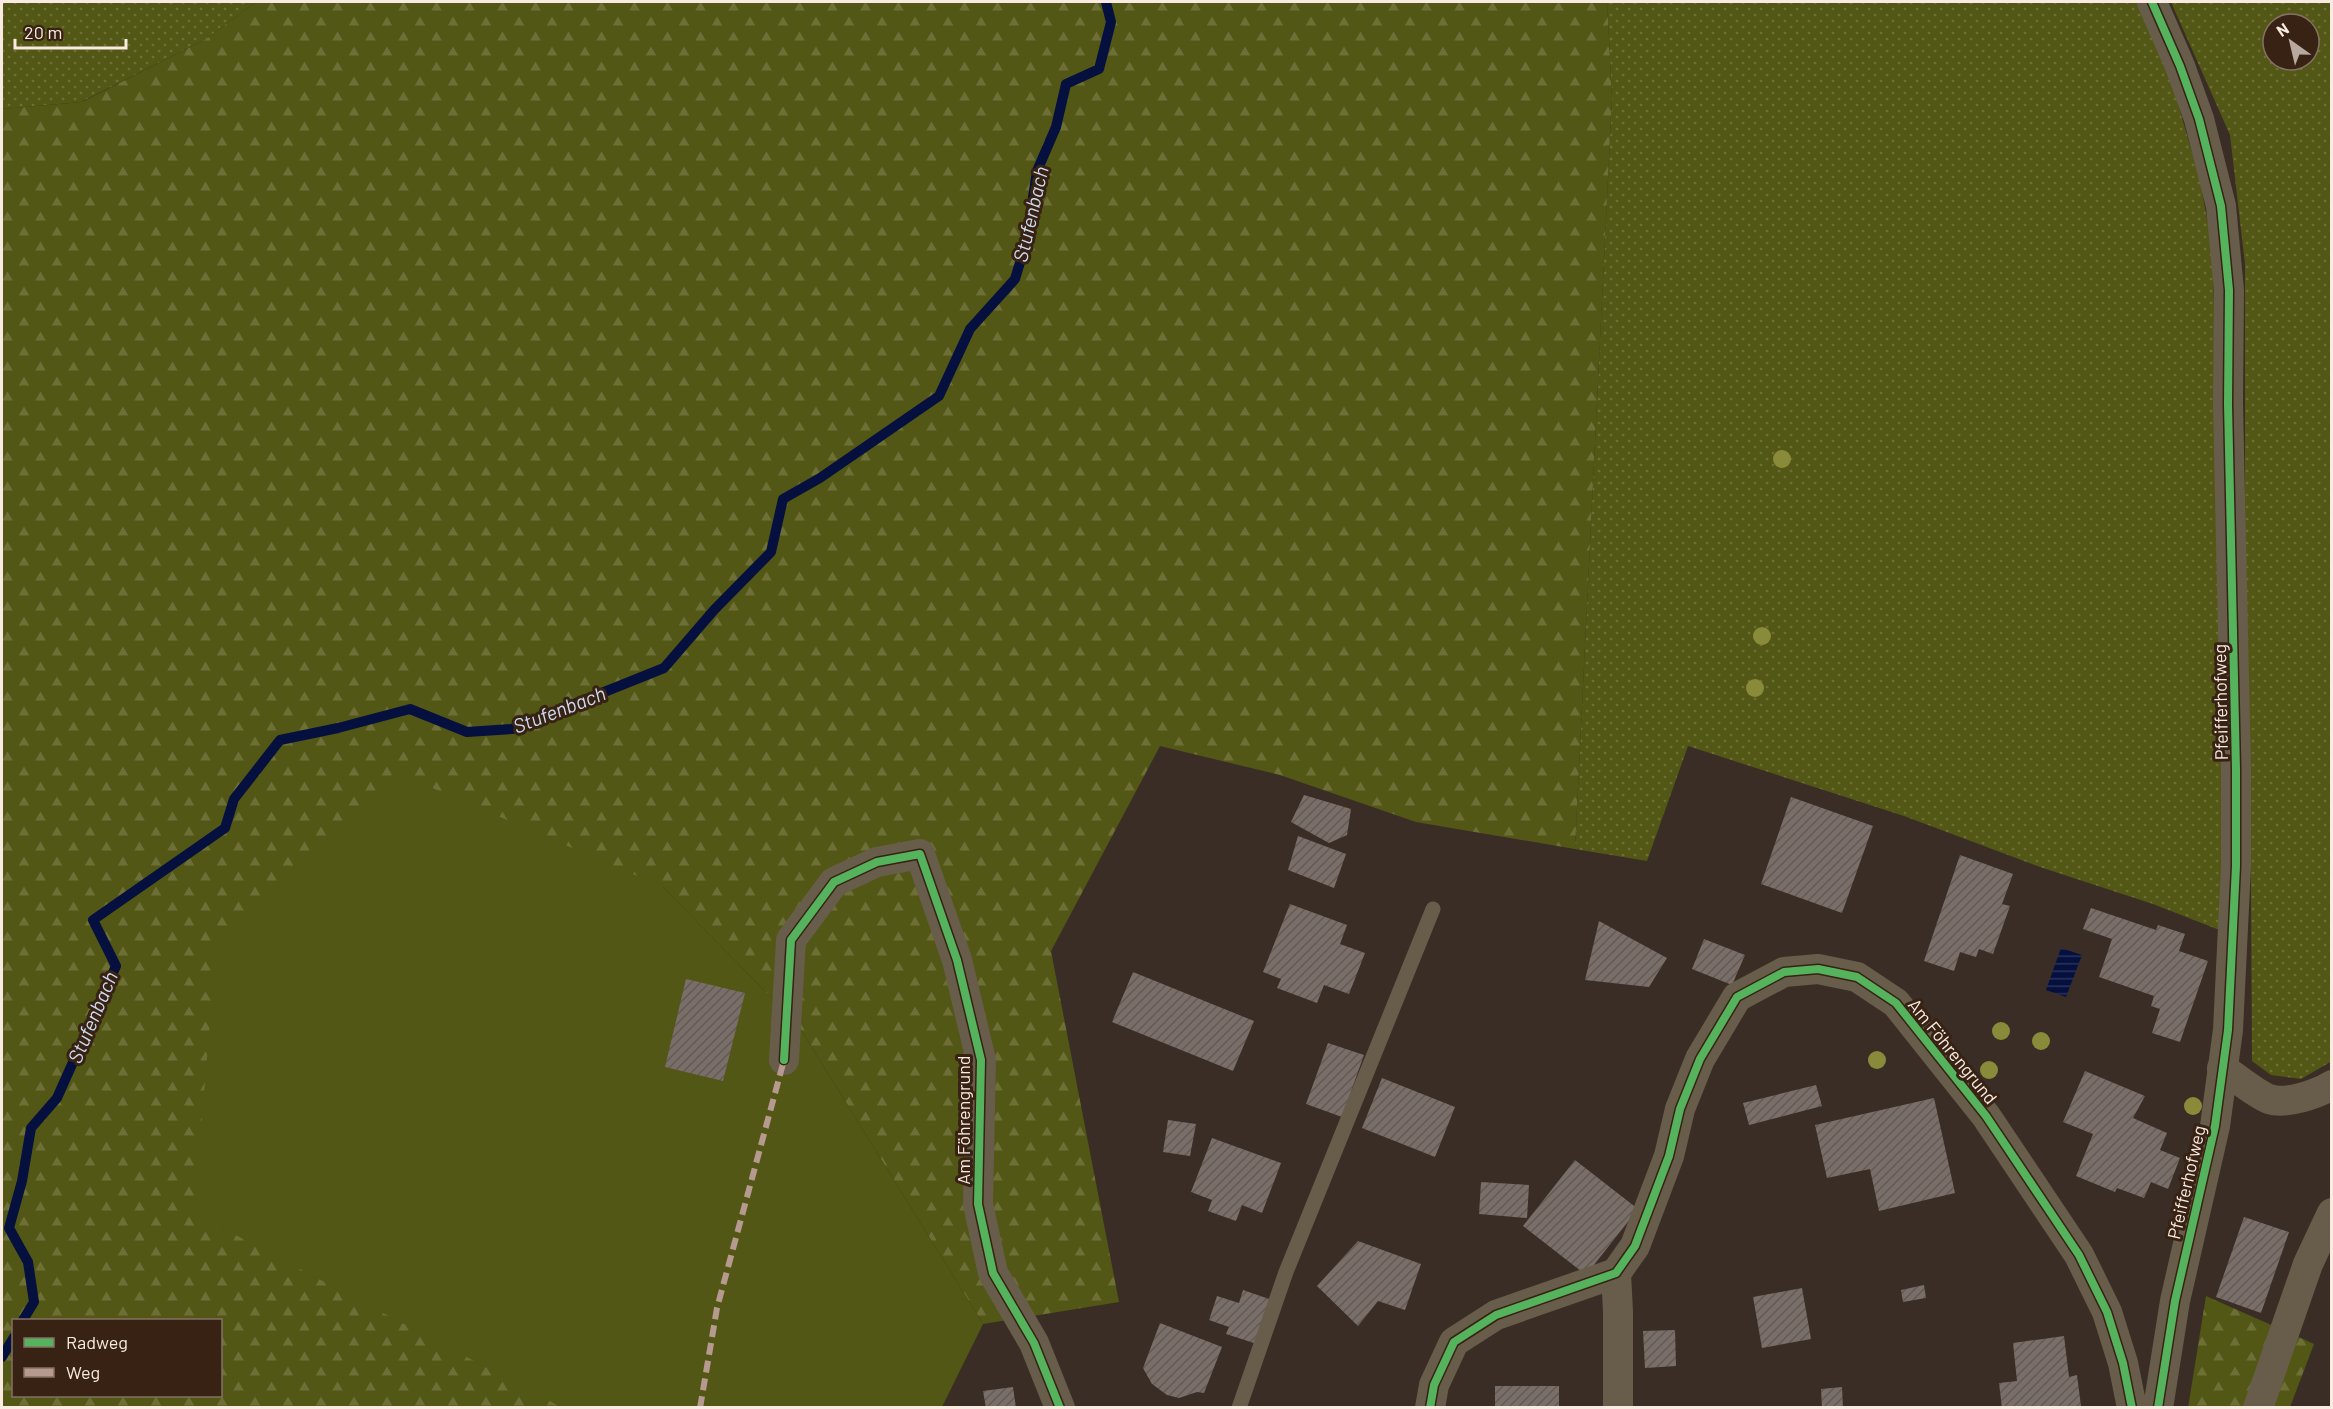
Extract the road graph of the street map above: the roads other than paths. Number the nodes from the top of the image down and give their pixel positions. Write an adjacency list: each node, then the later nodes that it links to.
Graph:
1 (2152, 2): 4 (street, Pfeifferhofweg)
2 (1433, 909): 9 (lane)
3 (784, 1060): 8 (street, Am Föhrengrund)
4 (2222, 1068): 5 (street); 13 (street, Pfeifferhofweg)
5 (2331, 1084)
6 (2331, 1213): 14 (street)
7 (1616, 1273): 10 (street); 11 (street); 12 (street, Am Föhrengrund)
8 (1060, 1407)
9 (1239, 1407)
10 (1430, 1407)
11 (1618, 1407)
12 (2132, 1407)
13 (2158, 1407)
14 (2258, 1407)

